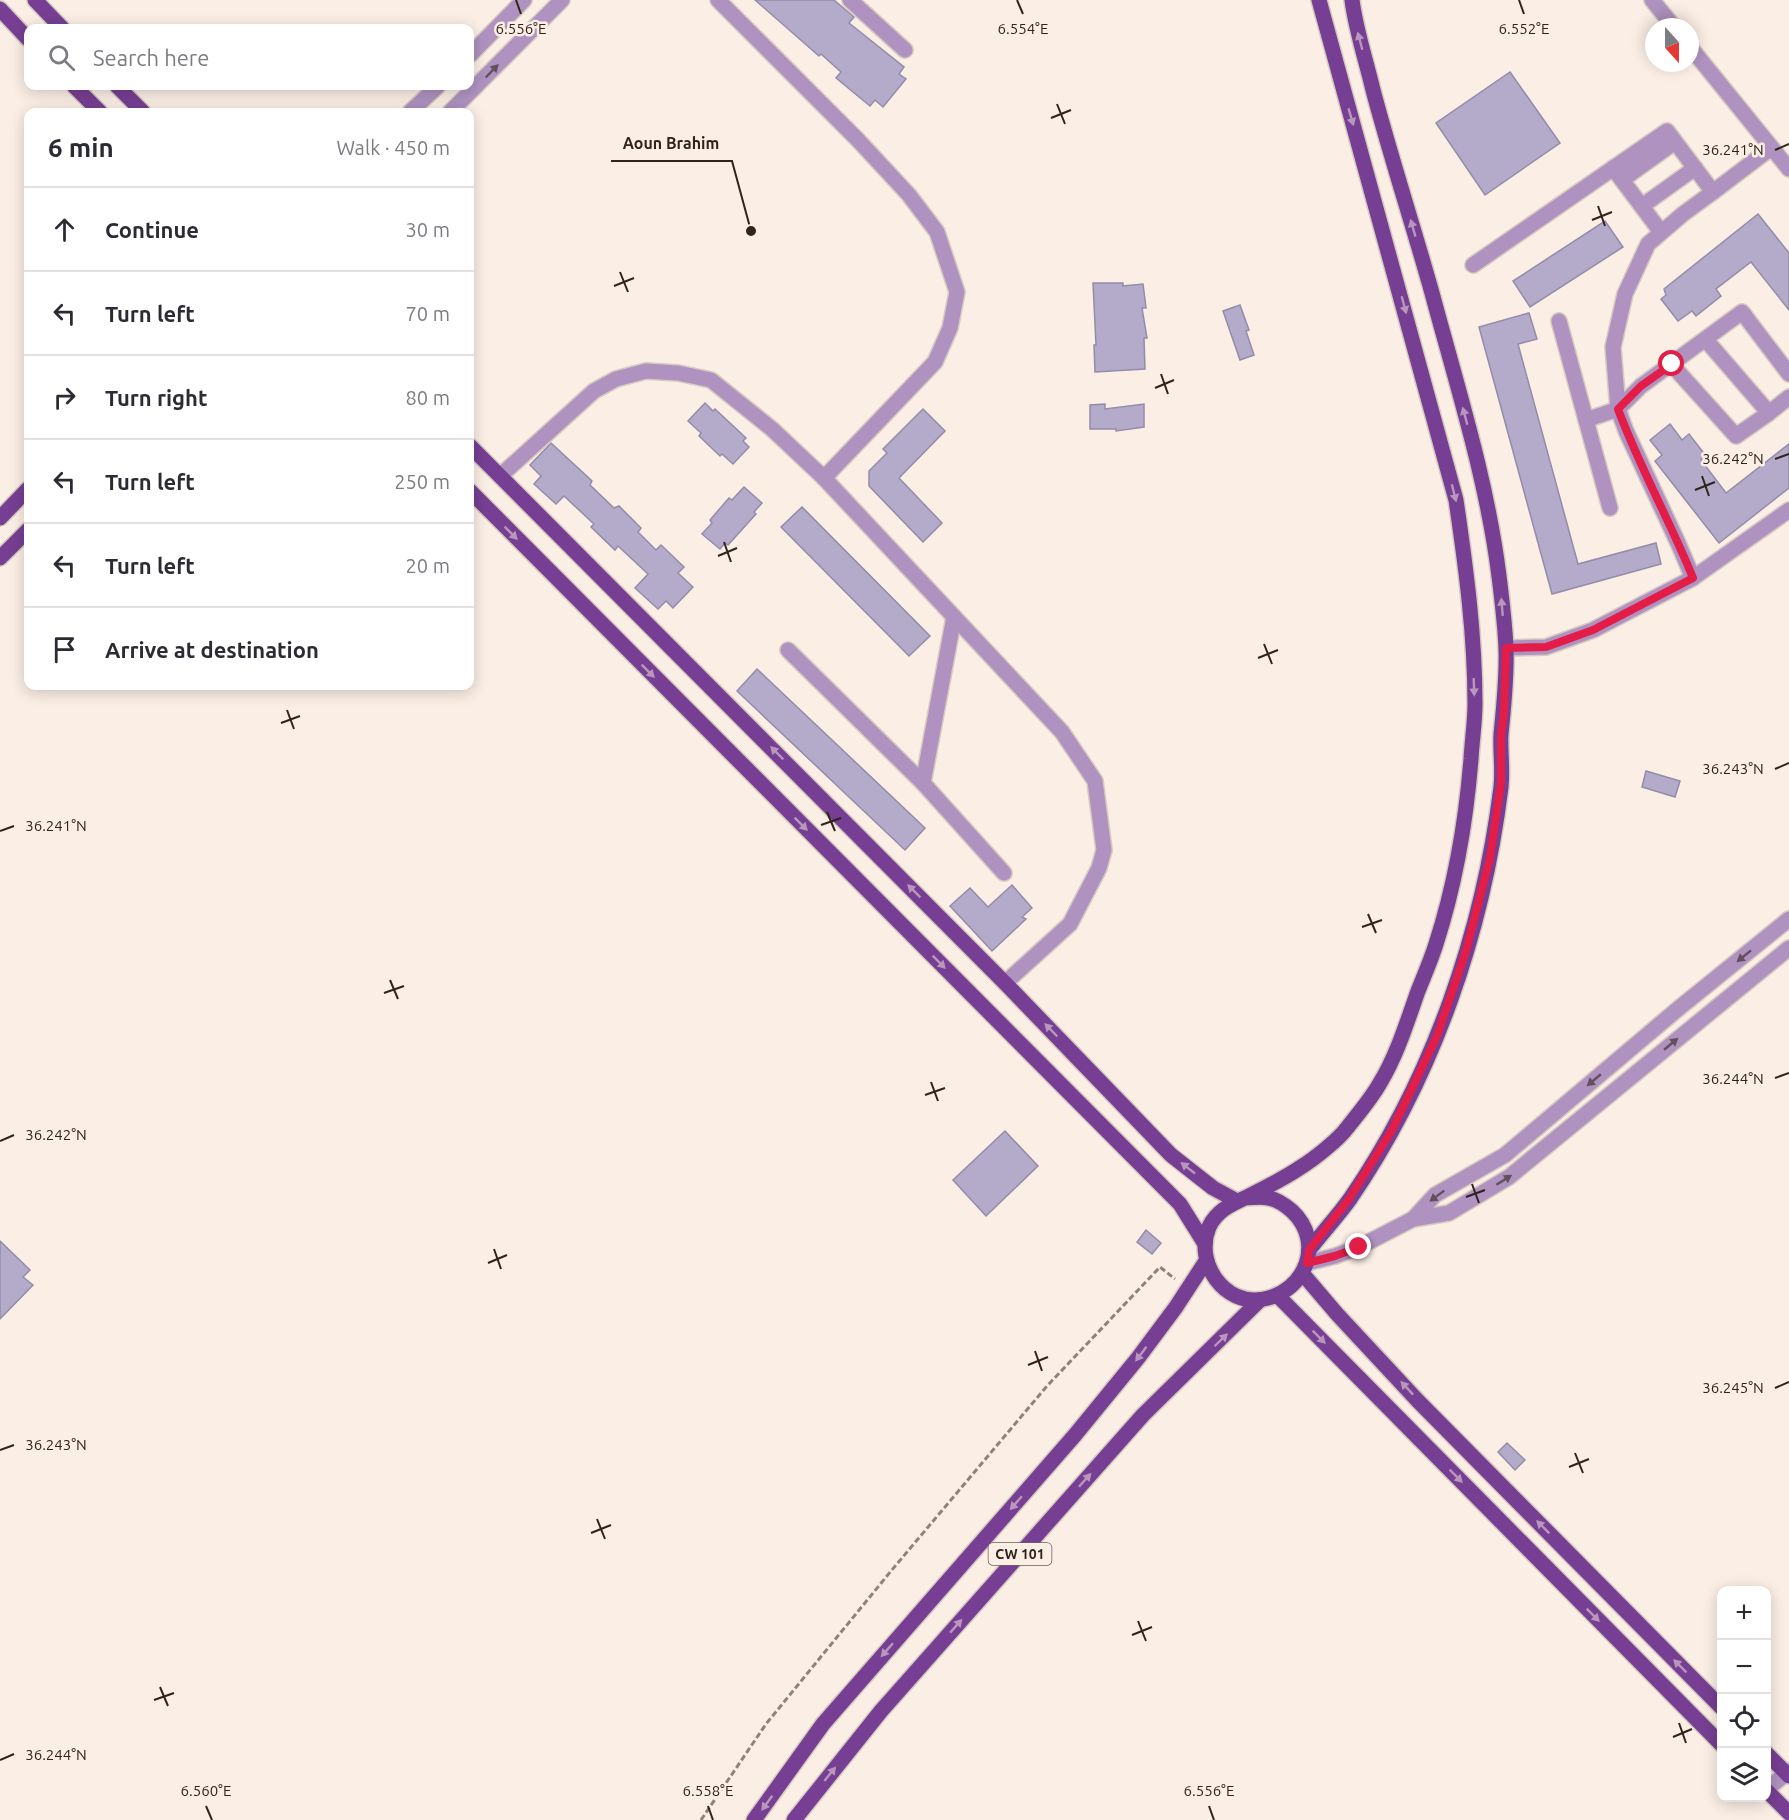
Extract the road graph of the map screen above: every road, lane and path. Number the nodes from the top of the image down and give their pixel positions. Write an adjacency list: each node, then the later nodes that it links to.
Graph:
1 (35, 0): 11 (main road)
2 (524, 0): 14 (street)
3 (562, 0): 16 (street, one-way to 3)
4 (718, 0): 43 (street)
5 (850, 0): 13 (street)
6 (1319, 0): 60 (main road, one-way to 60)
7 (1352, 0): 53 (main road, one-way to 7)
8 (1653, 0): 10 (street)
9 (0, 9): 12 (main road)
10 (1667, 18)
11 (58, 24)
12 (24, 35)
13 (905, 50)
14 (474, 51)
15 (1699, 57): 25 (street)
16 (474, 88)
17 (78, 90): 21 (main road)
18 (121, 90): 22 (main road)
19 (434, 90): 23 (street)
20 (472, 90): 24 (street, one-way to 20)
21 (96, 108)
22 (138, 108)
23 (414, 108)
24 (454, 108)
25 (1772, 148): 27 (street); 29 (street)
26 (1695, 168): 28 (street); 29 (street); 30 (street)
27 (1789, 169)
28 (1618, 174): 30 (street); 32 (street)
29 (1713, 192): 31 (street)
30 (1642, 207): 31 (street)
31 (1661, 232): 38 (street)
32 (1473, 265)
33 (1559, 321): 40 (street)
34 (1706, 340): 35 (street); 36 (street); 39 (street)
35 (1672, 364): 38 (street); 39 (street)
36 (1789, 374)
37 (1789, 397): 39 (street)
38 (1618, 409): 40 (street); 51 (street)
39 (1769, 413)
40 (1586, 420): 46 (street)
41 (474, 450): 42 (main road)
42 (500, 476): 43 (street); 59 (main road, one-way to 42)
43 (824, 478): 52 (street)
44 (24, 493): 48 (main road)
45 (474, 496): 62 (main road, one-way to 62)
46 (1610, 508)
47 (1789, 510): 51 (street)
48 (0, 518)
49 (24, 534): 50 (main road)
50 (0, 558)
51 (1693, 578): 53 (street)
52 (954, 617): 55 (street); 59 (street)
53 (1506, 648): 64 (main road)
54 (788, 650): 55 (street)
55 (923, 783): 56 (street)
56 (1004, 873)
57 (1787, 924): 61 (street, one-way to 61)
58 (1789, 948): 61 (street, one-way to 58)
59 (1005, 983): 60 (main road, one-way to 59)
60 (1241, 1199): 62 (main road); 64 (main road)
61 (1413, 1219): 64 (street)
62 (1205, 1244): 63 (main road)
63 (1206, 1261): 65 (main road, CW 101); 67 (main road)
64 (1306, 1262): 66 (main road); 68 (main road, one-way to 64)
65 (1188, 1290): 75 (path); 76 (main road, CW 101, one-way to 76)
66 (1278, 1296): 67 (main road); 69 (main road, one-way to 69)
67 (1260, 1300): 77 (main road, CW 101, one-way to 67)
68 (1717, 1703)
69 (1717, 1739)
70 (1771, 1757): 71 (main road)
71 (1788, 1773): 72 (street)
72 (1771, 1787)
73 (1771, 1794): 74 (main road)
74 (1789, 1813)
75 (701, 1820)
76 (754, 1820)
77 (794, 1820)

